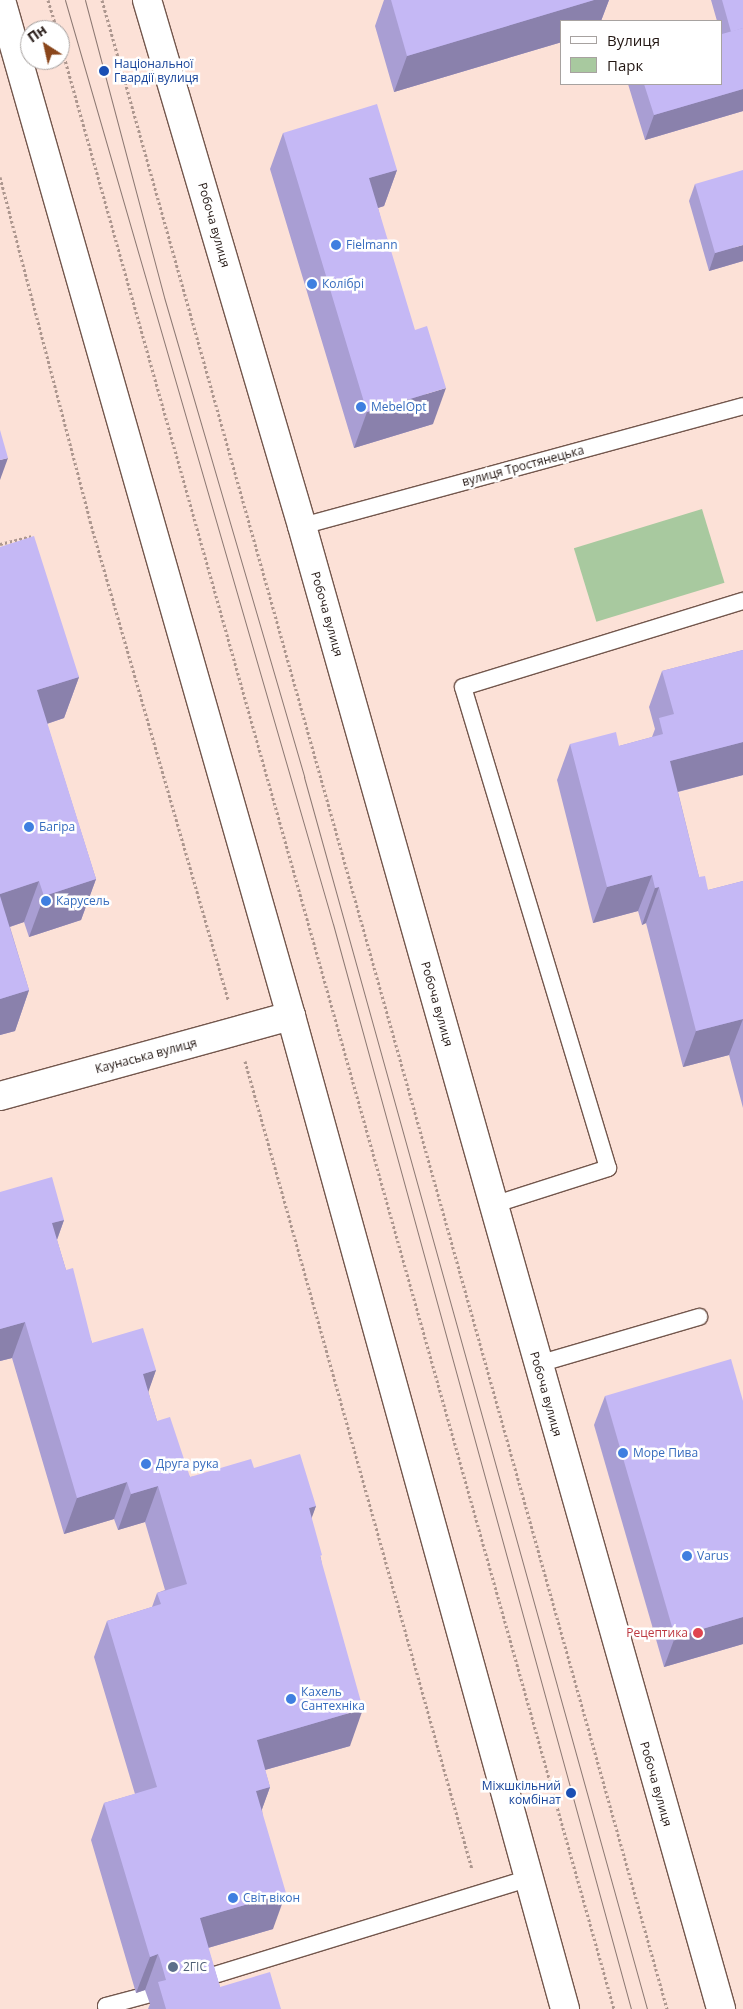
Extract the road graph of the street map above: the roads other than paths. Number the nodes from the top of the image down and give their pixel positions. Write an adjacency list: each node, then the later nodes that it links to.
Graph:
1 (1, 0): 6 (main road)
2 (148, 0): 4 (main road, Робоча вулиця)
3 (743, 406): 4 (lane, вулиця Тростянецька)
4 (302, 526): 8 (main road, Робоча вулиця)
5 (743, 601): 8 (lane)
6 (292, 1016): 7 (main road, Каунаська вулиця); 11 (main road)
7 (0, 1096)
8 (493, 1205): 10 (main road, Робоча вулиця)
9 (698, 1317): 10 (lane)
10 (538, 1364): 16 (main road, Робоча вулиця)
11 (529, 1878): 12 (lane); 15 (main road)
12 (195, 1981)
13 (147, 1995): 14 (lane)
14 (107, 2009)
15 (565, 2009)
16 (721, 2009)

